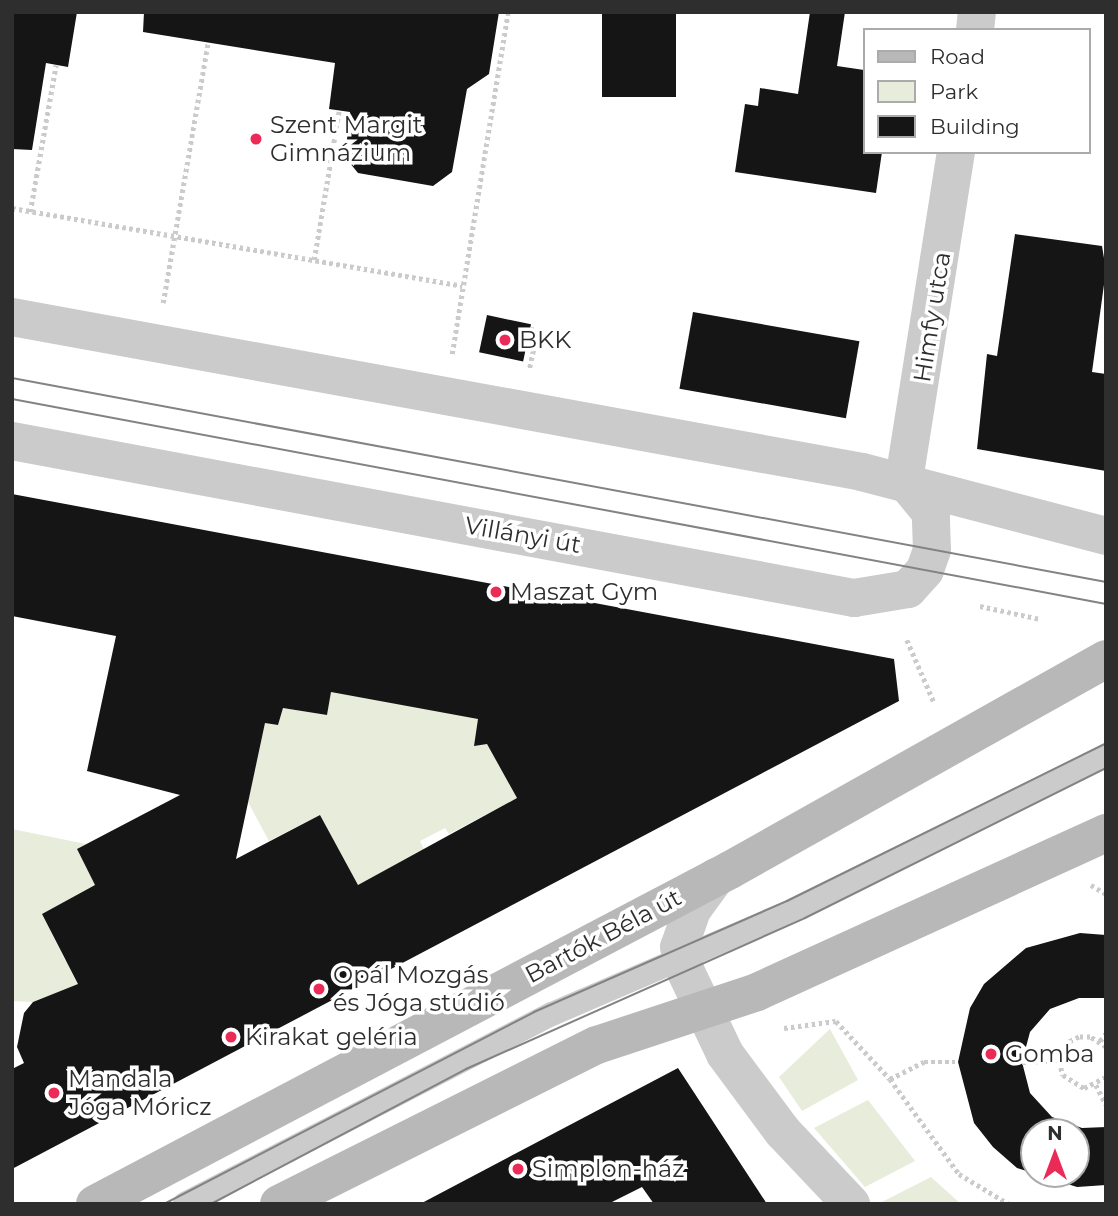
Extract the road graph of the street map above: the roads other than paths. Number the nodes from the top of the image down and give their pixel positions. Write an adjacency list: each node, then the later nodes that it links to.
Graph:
1 (956, 154): 4 (street, Himfy utca)
2 (12, 317): 4 (street)
3 (12, 440): 4 (street, Villányi út)
4 (904, 481): 5 (street)
5 (1106, 536)
6 (1106, 659): 9 (main road, Bartók Béla út)
7 (1106, 756): 10 (lane, Bartók Béla út)
8 (1106, 833): 11 (main road)
9 (716, 877): 10 (street); 12 (main road, Bartók Béla út)
10 (682, 958): 11 (street); 13 (lane, Bartók Béla út)
11 (703, 1011): 14 (main road); 15 (street)
12 (95, 1204)
13 (186, 1204)
14 (279, 1204)
15 (851, 1204)

